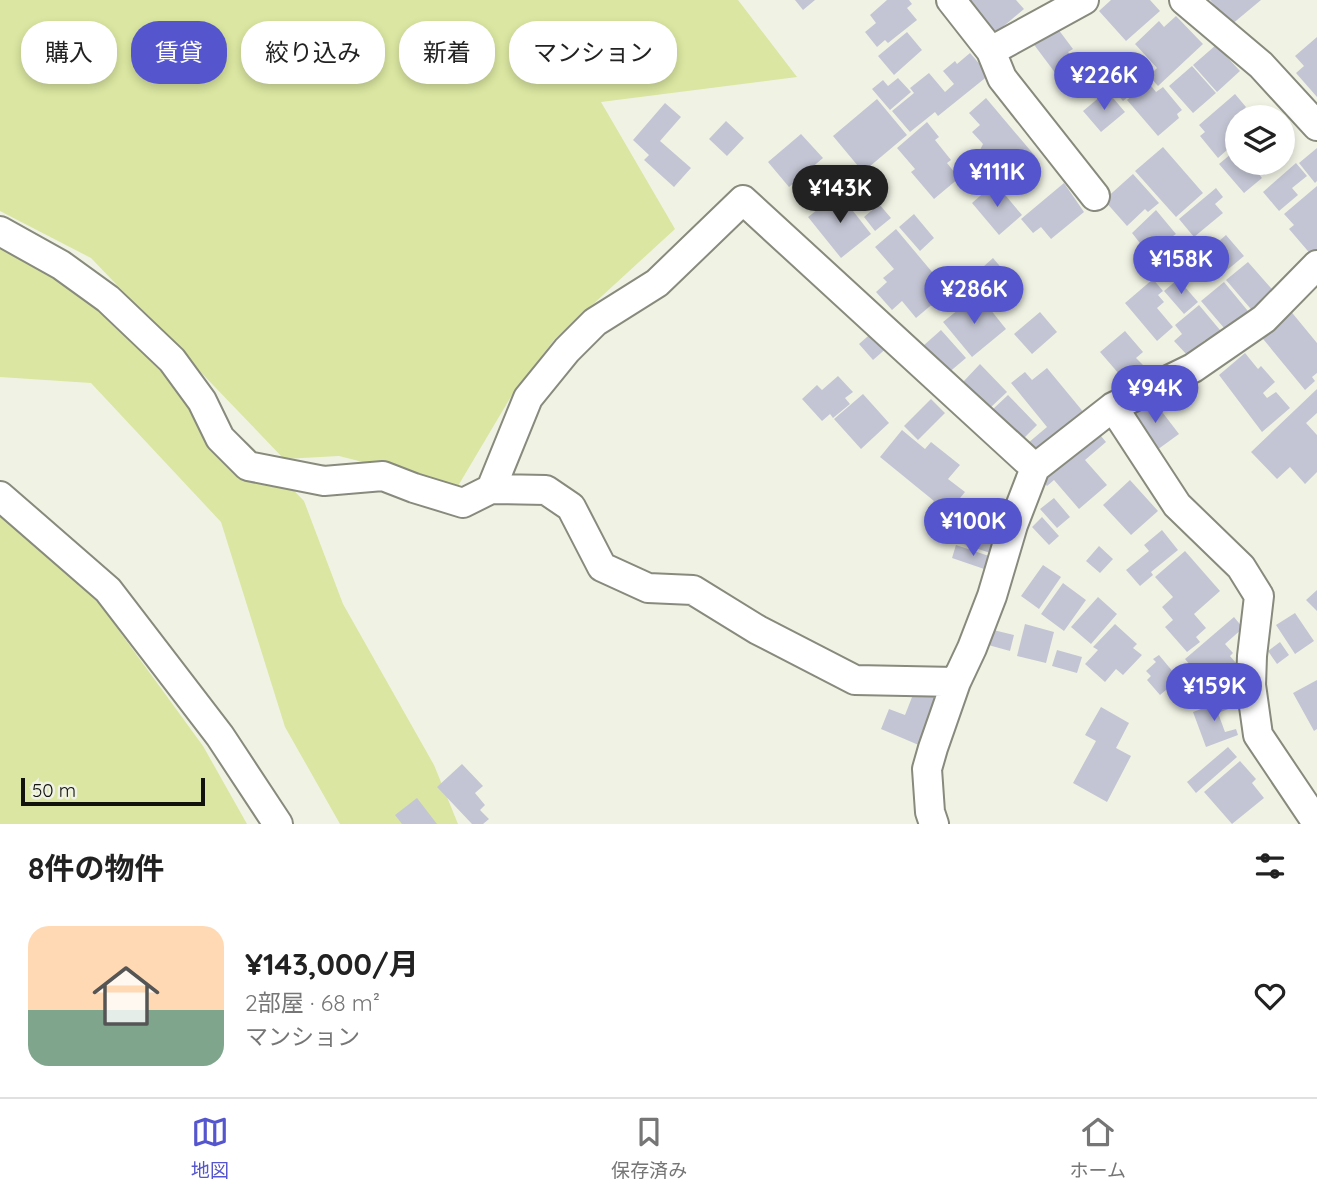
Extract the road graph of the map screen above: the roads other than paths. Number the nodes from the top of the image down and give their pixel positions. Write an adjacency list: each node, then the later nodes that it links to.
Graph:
1 (951, 0): 4 (street)
2 (1084, 0): 4 (street)
3 (1184, 0): 5 (street)
4 (992, 51): 6 (street)
5 (1317, 126)
6 (1095, 196)
7 (0, 231): 11 (street)
8 (1317, 265): 9 (street)
9 (1113, 407): 10 (street); 14 (street)
10 (1035, 468): 11 (street); 13 (street)
11 (491, 489): 13 (street)
12 (0, 496): 15 (street)
13 (956, 682): 16 (street)
14 (1317, 823)
15 (278, 824)
16 (934, 824)

